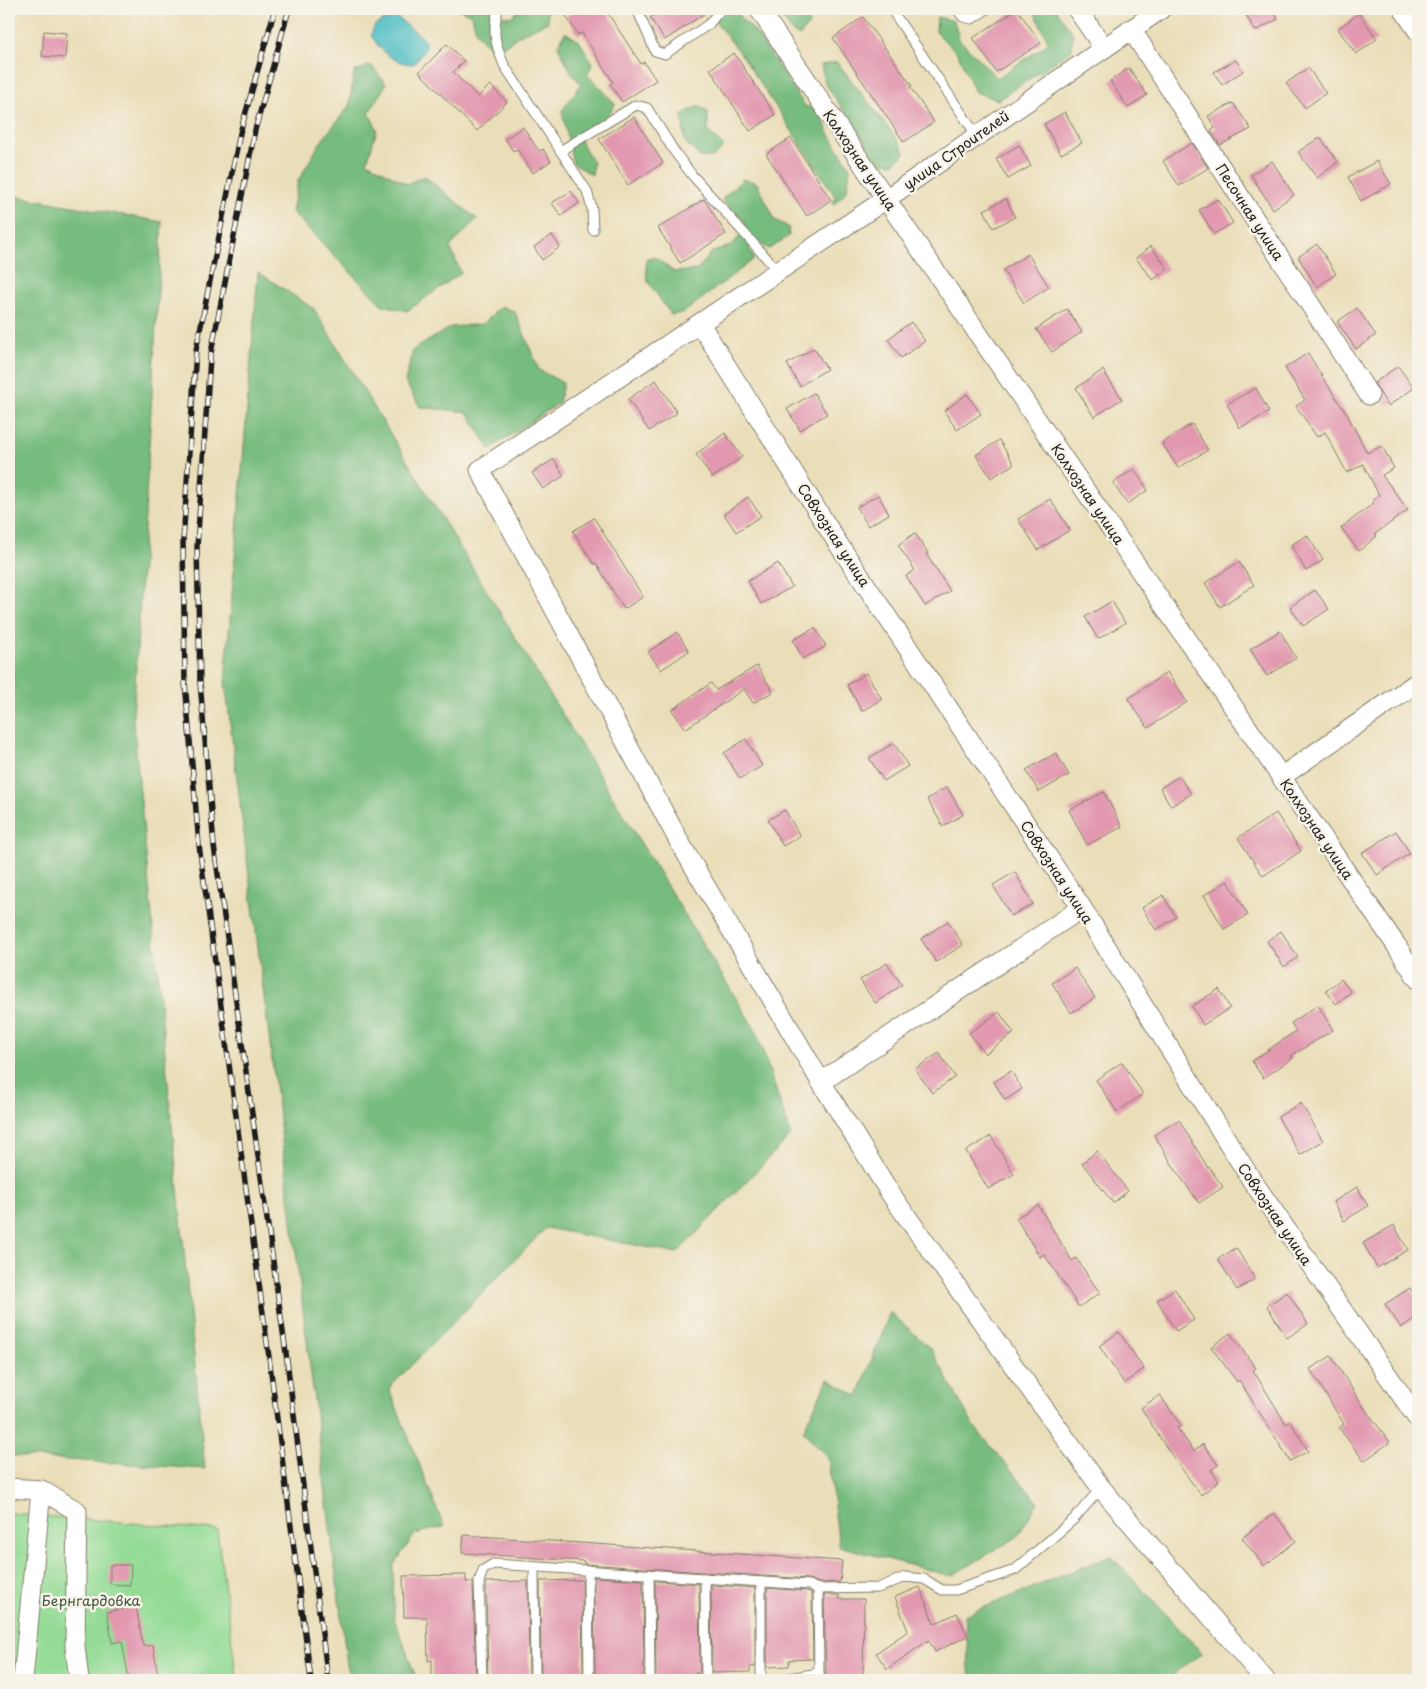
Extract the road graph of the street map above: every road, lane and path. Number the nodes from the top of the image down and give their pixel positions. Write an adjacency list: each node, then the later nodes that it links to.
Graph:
1 (498, 9): 15 (lane)
2 (637, 9): 3 (lane)
3 (720, 9)
4 (759, 9): 16 (street, Колхозная улица)
5 (892, 9): 14 (lane)
6 (957, 9): 7 (lane)
7 (987, 9)
8 (1078, 9): 13 (street)
9 (1161, 9): 11 (street, улица Строителей)
10 (1403, 9): 12 (street)
11 (1131, 29): 13 (street, улица Строителей); 20 (street, Песочная улица)
12 (1418, 31)
13 (1104, 48): 14 (street, улица Строителей)
14 (977, 136): 16 (street, улица Строителей)
15 (560, 151): 17 (lane); 18 (lane)
16 (886, 199): 18 (street, улица Строителей); 22 (street, Колхозная улица)
17 (592, 230)
18 (778, 271): 19 (street, улица Строителей)
19 (700, 324): 23 (street, Совхозная улица); 25 (street, улица Строителей)
20 (1369, 395)
21 (1418, 682): 22 (street)
22 (1281, 777): 24 (street, Колхозная улица)
23 (1082, 908): 25 (street); 26 (street, Совхозная улица)
24 (1418, 979)
25 (822, 1082): 28 (street)
26 (1418, 1419)
27 (9, 1488): 29 (street)
28 (1100, 1488): 35 (lane); 46 (street)
29 (41, 1490): 37 (street); 38 (street)
30 (534, 1567): 31 (lane); 39 (lane); 40 (lane)
31 (588, 1570): 32 (lane); 41 (lane)
32 (650, 1574): 33 (lane); 42 (lane)
33 (705, 1578): 34 (lane); 43 (lane)
34 (761, 1582): 35 (lane); 44 (lane)
35 (818, 1589): 36 (lane)
36 (819, 1677): 45 (lane)
37 (23, 1680)
38 (79, 1680)
39 (482, 1680)
40 (535, 1680)
41 (589, 1680)
42 (650, 1680)
43 (706, 1680)
44 (762, 1680)
45 (776, 1680)
46 (1265, 1680)

